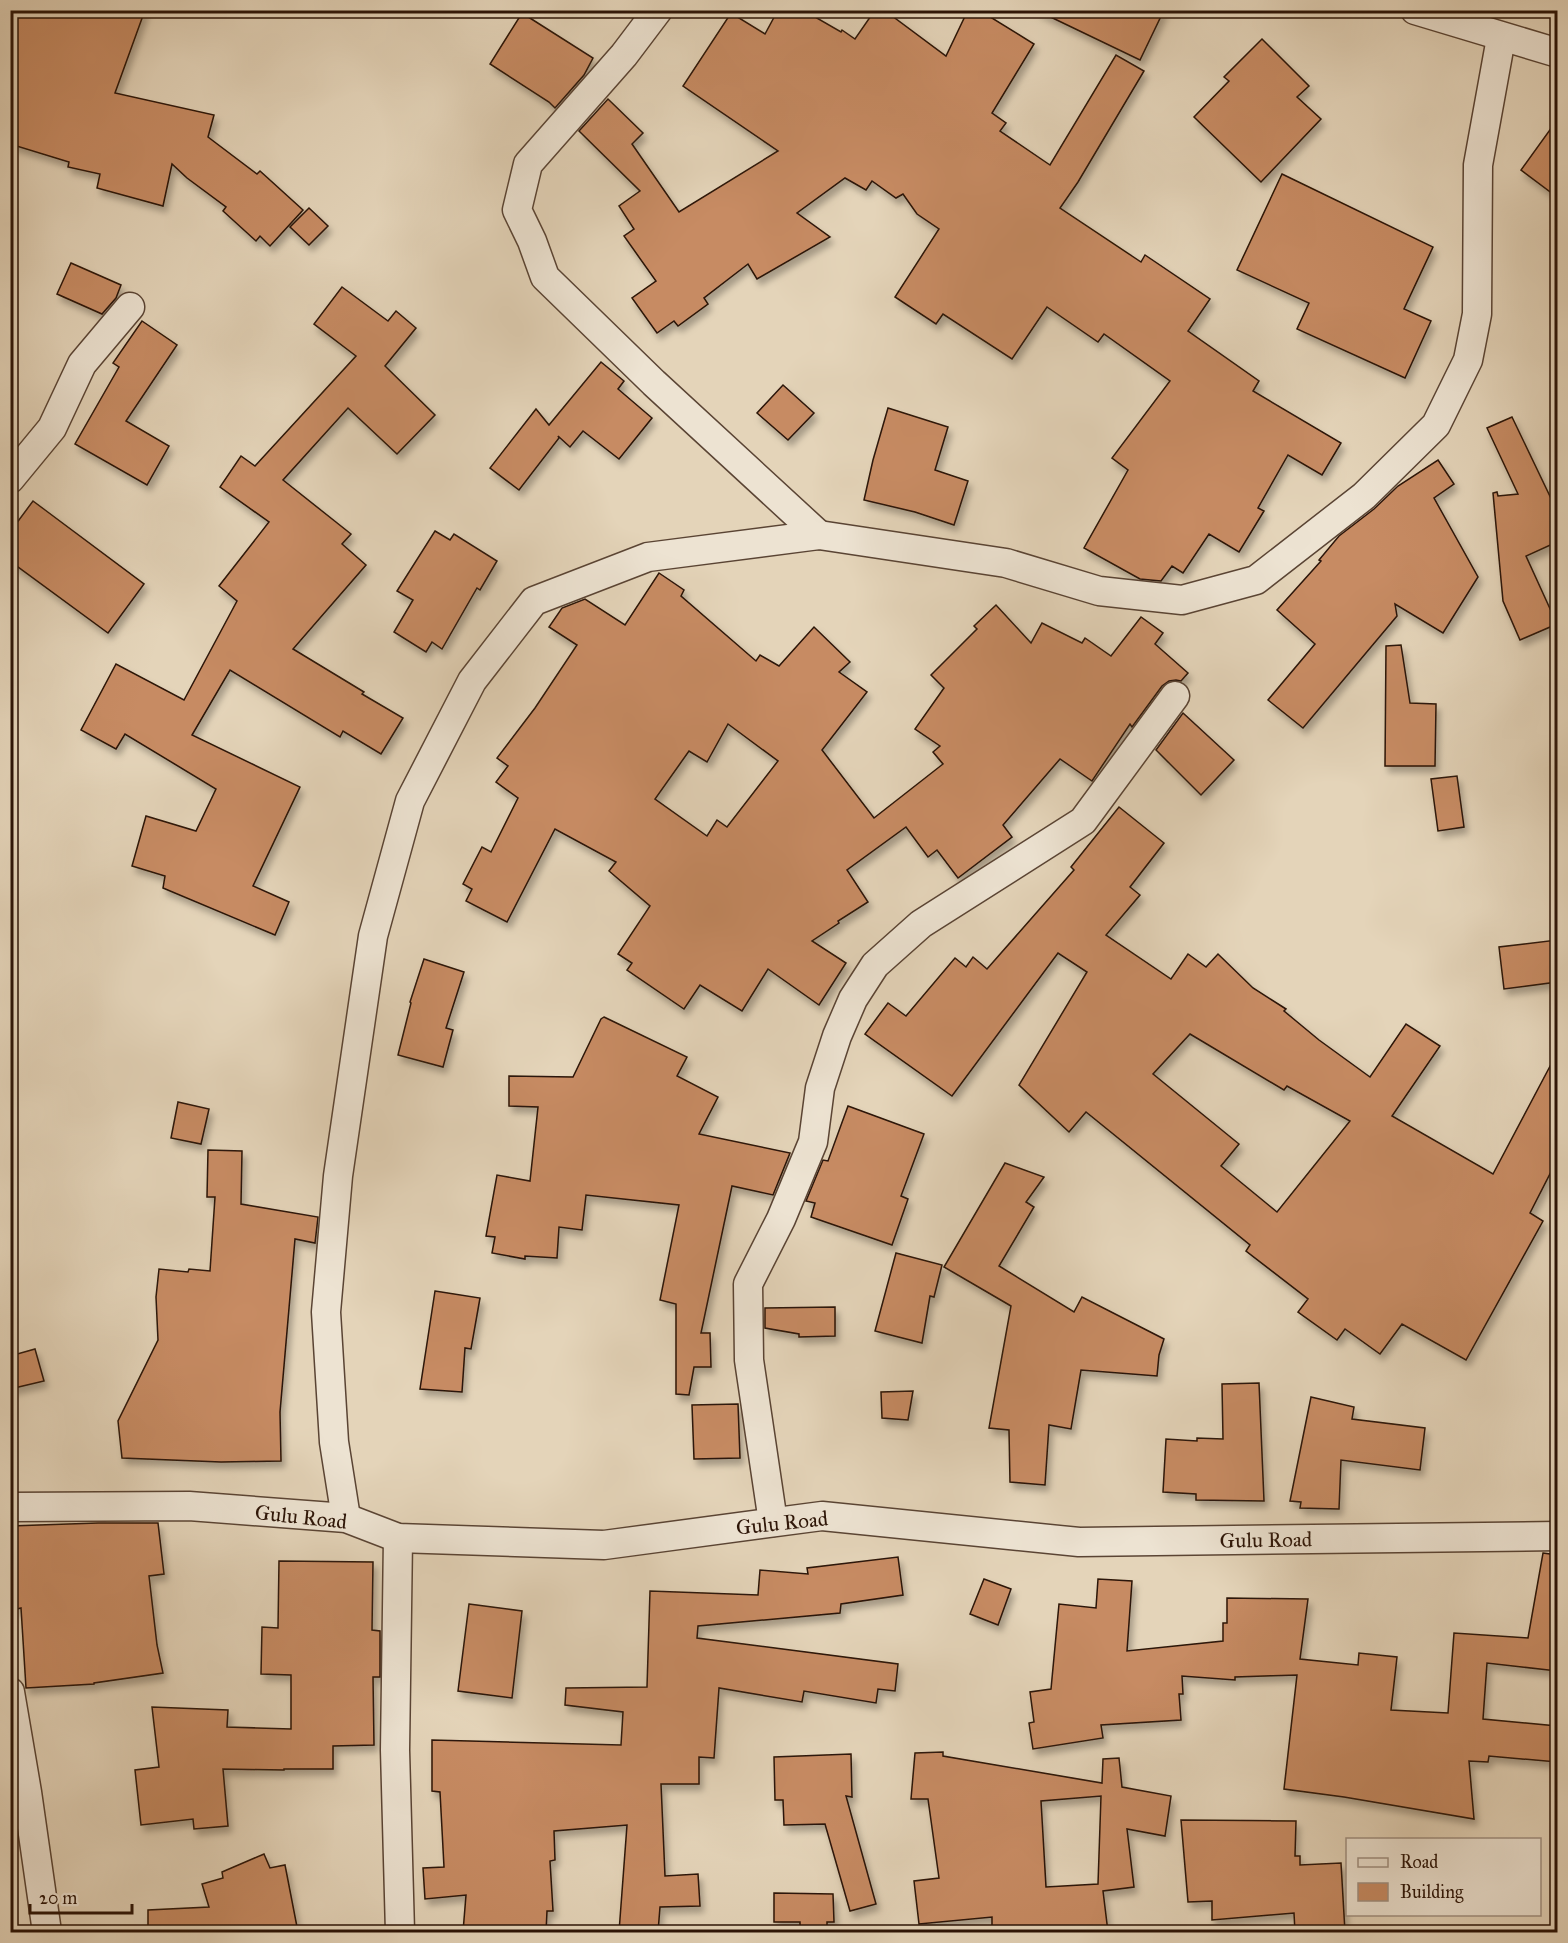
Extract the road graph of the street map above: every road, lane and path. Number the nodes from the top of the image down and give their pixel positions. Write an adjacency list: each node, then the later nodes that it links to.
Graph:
1 (658, 10): 7 (street)
2 (1415, 10): 3 (street)
3 (1501, 38): 4 (street); 7 (street)
4 (1557, 53)
5 (130, 307): 6 (street)
6 (10, 479)
7 (819, 535): 10 (street)
8 (1175, 696): 11 (street)
9 (10, 1507): 10 (street, Gulu Road)
10 (346, 1518): 13 (street, Gulu Road)
11 (773, 1522): 12 (street, Gulu Road); 13 (street, Gulu Road)
12 (1557, 1536)
13 (398, 1538): 16 (street)
14 (10, 1692): 15 (street)
15 (47, 1932)
16 (400, 1932)

